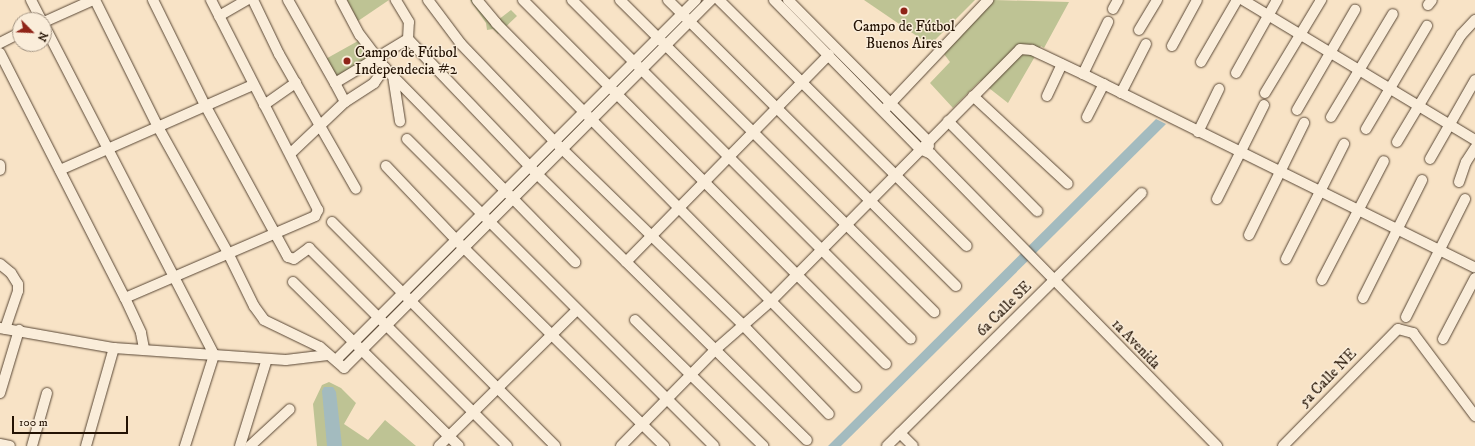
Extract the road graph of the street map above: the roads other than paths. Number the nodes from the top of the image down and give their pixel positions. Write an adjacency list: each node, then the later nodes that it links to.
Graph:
1 (31, 0): 29 (street)
2 (94, 0): 33 (street); 89 (street)
3 (153, 0): 76 (street)
4 (210, 0): 31 (street)
5 (248, 0): 31 (street)
6 (253, 0): 61 (street)
7 (288, 0): 62 (street)
8 (341, 0): 50 (street)
9 (396, 0): 41 (street)
10 (428, 0): 98 (street)
11 (477, 0): 81 (street)
12 (523, 0): 67 (street)
13 (572, 0): 53 (street)
14 (620, 0): 43 (street)
15 (668, 0): 34 (street)
16 (696, 0): 34 (street)
17 (711, 0): 34 (street)
18 (719, 0): 60 (street)
19 (774, 0): 49 (street)
20 (788, 0): 73 (street)
21 (988, 0): 73 (street)
22 (1157, 0): 38 (street)
23 (1197, 0): 46 (street)
24 (1237, 0): 51 (street)
25 (1243, 0): 32 (street)
26 (1277, 0): 32 (street)
27 (1321, 0): 39 (street)
28 (1355, 10): 47 (street)
29 (37, 12)
30 (1393, 14): 55 (street)
31 (219, 16): 64 (street)
32 (1268, 16): 39 (street); 56 (street)
33 (52, 18)
34 (686, 18): 43 (street); 78 (street)
35 (1475, 20): 77 (street)
36 (1108, 22): 57 (street)
37 (1427, 26): 65 (street)
38 (1139, 30)
39 (1299, 34): 47 (street); 69 (street)
40 (12, 38): 44 (street)
41 (408, 39): 50 (street); 112 (street)
42 (52, 41): 100 (street)
43 (662, 42): 53 (street); 92 (street)
44 (0, 43)
45 (1146, 44): 68 (street)
46 (1172, 46)
47 (1330, 51): 55 (street); 79 (street)
48 (0, 53): 111 (street)
49 (829, 55): 60 (street); 80 (street)
50 (377, 59): 54 (street); 62 (street)
51 (1201, 62)
52 (1062, 64): 57 (street); 70 (street); 71 (street)
53 (637, 66): 67 (street); 105 (street)
54 (384, 68): 58 (street); 72 (street)
55 (1360, 69): 65 (street); 83 (street)
56 (1236, 73)
57 (1083, 74): 63 (street)
58 (393, 76): 84 (street); 122 (street)
59 (1475, 80): 88 (street)
60 (802, 82): 78 (street); 114 (street)
61 (296, 83): 74 (street); 86 (street)
62 (335, 83): 72 (street)
63 (1104, 84): 68 (street); 82 (street)
64 (253, 85): 74 (street); 76 (street)
65 (1389, 87): 77 (street); 90 (street)
66 (1219, 89): 91 (street)
67 (613, 90): 81 (street); 115 (street)
68 (1121, 93): 91 (street)
69 (1265, 93)
70 (973, 96): 85 (street); 118 (street)
71 (1047, 96)
72 (345, 102): 86 (street)
73 (891, 104): 80 (street); 95 (street)
74 (264, 105): 103 (street)
75 (1264, 105): 102 (street)
76 (205, 106): 89 (street); 133 (street)
77 (1419, 106): 88 (street); 96 (street)
78 (778, 108): 92 (street); 125 (street)
79 (1297, 110)
80 (883, 111): 101 (street)
81 (588, 116): 98 (street); 126 (street)
82 (1087, 117)
83 (1331, 117)
84 (400, 121)
85 (948, 121): 95 (street); 127 (street)
86 (320, 123): 103 (street); 119 (street)
87 (1304, 123): 113 (street)
88 (1450, 125): 94 (street); 106 (street)
89 (158, 127): 100 (street); 140 (street)
90 (1366, 129)
91 (1198, 132): 102 (street)
92 (754, 133): 105 (street); 131 (street)
93 (407, 139): 129 (street)
94 (1475, 140)
95 (928, 141): 101 (street); 104 (street)
96 (1397, 142)
97 (1344, 144): 121 (street)
98 (558, 145): 112 (street); 135 (street)
99 (1475, 148): 117 (street)
100 (107, 150): 111 (street); 147 (street)
101 (920, 150): 104 (street); 114 (street)
102 (1241, 152): 113 (street); 123 (street)
103 (291, 153): 133 (street)
104 (931, 154): 149 (street, 1a Avenida)
105 (728, 156): 115 (street); 138 (street)
106 (1430, 159)
107 (1384, 161): 128 (street)
108 (0, 165): 110 (street)
109 (386, 166): 136 (street)
110 (0, 170)
111 (60, 170): 154 (street)
112 (533, 171): 122 (street); 143 (street)
113 (1279, 171): 121 (street); 134 (street)
114 (894, 176): 125 (street); 137 (street)
115 (704, 180): 126 (street); 146 (street)
116 (1422, 180): 132 (street)
117 (1459, 182)
118 (1068, 184)
119 (356, 189)
120 (1142, 192): 149 (street, 6a Calle SE)
121 (1320, 192): 128 (street); 141 (street)
122 (510, 194): 129 (street); 142 (street)
123 (1217, 199)
124 (1465, 199): 139 (street)
125 (870, 201): 131 (street); 152 (street)
126 (677, 207): 135 (street); 157 (street)
127 (1037, 211)
128 (1358, 211): 132 (street); 150 (street)
129 (485, 219): 136 (street); 158 (street)
130 (332, 222): 153 (street)
131 (846, 224): 138 (street); 159 (street)
132 (1396, 230): 139 (street); 155 (street)
133 (273, 232): 140 (street); 161 (street)
134 (1249, 235)
135 (650, 236): 143 (street); 163 (street)
136 (460, 243): 153 (street); 156 (street); 167 (street)
137 (967, 246)
138 (822, 249): 146 (street); 168 (street)
139 (1438, 250): 145 (street); 160 (street)
140 (228, 254): 147 (street); 175 (street)
141 (1286, 259)
142 (575, 262)
143 (626, 262): 173 (street)
144 (0, 264): 165 (street)
145 (1475, 268)
146 (797, 274): 157 (street); 177 (street)
147 (171, 277): 154 (street); 174 (street)
148 (1475, 278): 169 (street)
149 (1054, 280): 189 (street, 6a Calle SE); 209 (street, 1a Avenida)
150 (1322, 280)
151 (293, 282): 170 (street)
152 (956, 286)
153 (403, 294): 156 (street); 161 (street)
154 (124, 298): 172 (street)
155 (1363, 298)
156 (411, 300): 164 (street); 180 (street)
157 (770, 301): 163 (street); 179 (street)
158 (577, 310): 167 (street); 183 (street)
159 (934, 312)
160 (1406, 317)
161 (378, 318): 164 (street); 170 (street)
162 (635, 320): 178 (street)
163 (742, 324): 173 (street); 186 (street)
164 (385, 326): 170 (street); 185 (street)
165 (2, 328): 166 (street)
166 (18, 330): 171 (street); 181 (street)
167 (552, 335): 180 (street); 188 (street)
168 (911, 339)
169 (1443, 339)
170 (357, 347): 175 (street); 175 (street); 190 (street)
171 (114, 348): 172 (street); 195 (street)
172 (144, 349): 174 (street)
173 (715, 350): 178 (street); 191 (street)
174 (214, 355): 176 (street); 196 (street)
175 (332, 358): 176 (street)
176 (267, 359): 197 (street)
177 (886, 364)
178 (690, 374): 183 (street); 206 (street)
179 (856, 387)
180 (500, 388): 185 (street); 202 (street)
181 (0, 393)
182 (47, 393): 194 (street)
183 (666, 398): 188 (street); 205 (street)
184 (290, 409): 198 (street)
185 (475, 412): 190 (street); 201 (street)
186 (829, 414)
187 (1475, 416): 210 (street, 5a Calle NE)
188 (644, 425): 203 (street); 204 (street)
189 (900, 433): 207 (street, 6a Calle SE); 208 (street)
190 (449, 437): 199 (street); 200 (street)
191 (807, 440)
192 (0, 444): 193 (street)
193 (10, 446)
194 (32, 446)
195 (86, 446)
196 (185, 446)
197 (240, 446)
198 (250, 446)
199 (439, 446)
200 (458, 446)
201 (507, 446)
202 (556, 446)
203 (621, 446)
204 (664, 446)
205 (714, 446)
206 (763, 446)
207 (887, 446)
208 (913, 446)
209 (1218, 446)
210 (1283, 446)

